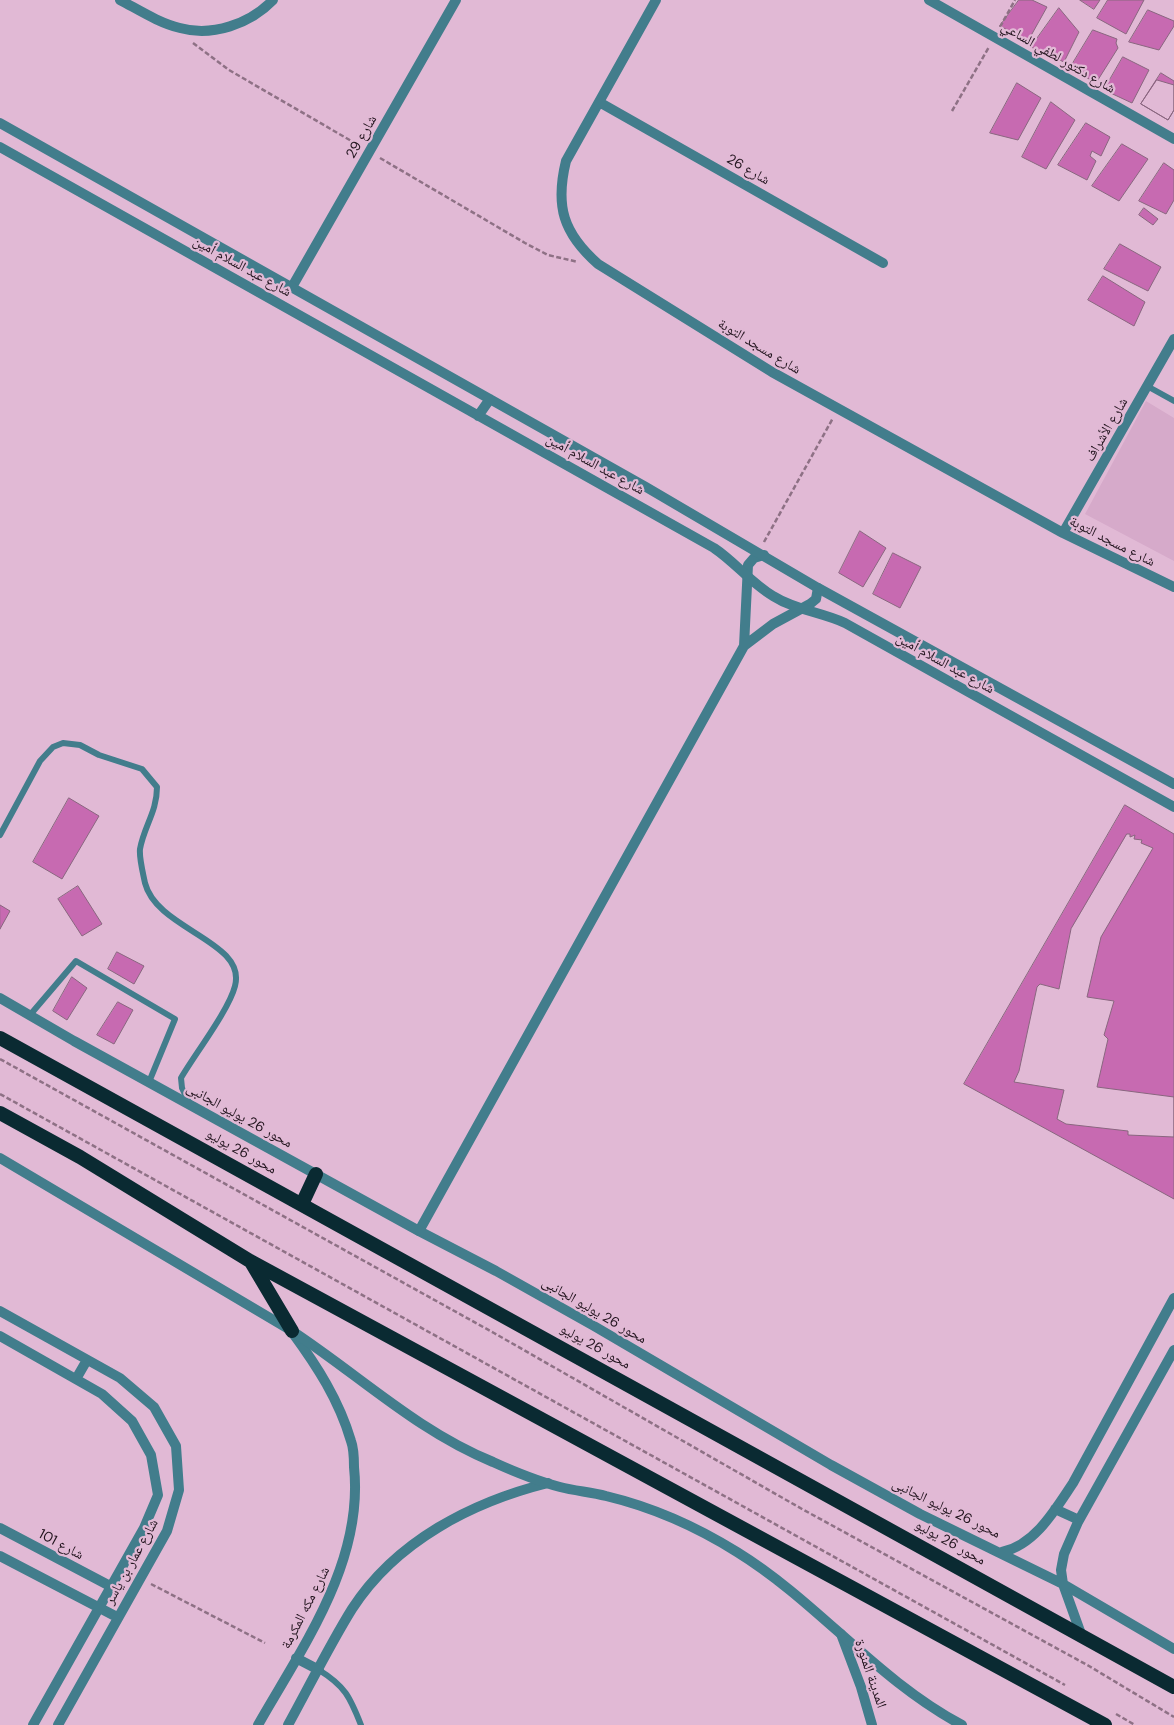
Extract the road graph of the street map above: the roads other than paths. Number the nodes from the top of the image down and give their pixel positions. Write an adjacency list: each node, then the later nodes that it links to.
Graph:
1 (120, 0): 2 (street)
2 (272, 0)
3 (456, 0): 11 (street, شارع 29)
4 (656, 0): 6 (street, شارع مسجد التوبة)
5 (929, 0): 8 (street, شارع دكتور لطفي الساعي)
6 (599, 102): 10 (street, شارع 26); 17 (street, شارع مسجد التوبة)
7 (0, 123): 11 (street, شارع عبد السلام أمين)
8 (1174, 139)
9 (0, 147): 16 (street, شارع عبد السلام أمين)
10 (883, 263)
11 (292, 287): 14 (street, شارع عبد السلام أمين)
12 (1174, 339): 13 (street, شارع الأشراف)
13 (1147, 386): 15 (lane); 17 (street, شارع الأشراف)
14 (490, 399): 16 (street); 18 (street, شارع عبد السلام أمين)
15 (1174, 402)
16 (478, 416): 19 (street, شارع عبد السلام أمين)
17 (1063, 533): 20 (street, شارع مسجد التوبة)
18 (761, 554): 19 (street); 21 (street, شارع عبد السلام أمين)
19 (748, 576): 22 (street, شارع عبد السلام أمين); 23 (street)
20 (1174, 587)
21 (818, 588): 22 (street); 24 (street, شارع عبد السلام أمين)
22 (799, 609): 23 (street); 25 (street, شارع عبد السلام أمين)
23 (744, 646): 36 (street)
24 (1174, 784)
25 (1174, 807)
26 (0, 836): 31 (lane)
27 (0, 998): 28 (street, محور 26 يوليو الجانبى)
28 (30, 1015): 30 (street, محور 26 يوليو الجانبى); 30 (lane)
29 (0, 1038): 35 (highway, محور 26 يوليو)
30 (149, 1082): 31 (street, محور 26 يوليو الجانبى)
31 (190, 1104): 34 (street, محور 26 يوليو الجانبى)
32 (0, 1113): 37 (highway)
33 (0, 1158): 40 (street)
34 (316, 1174): 35 (highway); 36 (street, محور 26 يوليو الجانبى)
35 (302, 1204): 56 (highway, محور 26 يوليو)
36 (418, 1232): 49 (street, محور 26 يوليو الجانبى)
37 (250, 1261): 40 (highway); 68 (highway)
38 (1174, 1298): 46 (street)
39 (0, 1311): 43 (street, شارع عمار بن ياسر)
40 (292, 1331): 45 (street); 58 (street, شارع مكه المكرمة)
41 (0, 1336): 44 (street, شارع عمار بن ياسر)
42 (1174, 1350): 47 (street)
43 (87, 1360): 44 (street); 54 (street, شارع عمار بن ياسر)
44 (76, 1379): 52 (street, شارع عمار بن ياسر)
45 (548, 1483): 55 (street); 59 (street)
46 (1056, 1509): 47 (street); 49 (street)
47 (1079, 1520): 51 (street)
48 (0, 1528): 52 (street, شارع 101)
49 (1002, 1552): 51 (street, محور 26 يوليو الجانبى)
50 (0, 1556): 53 (street)
51 (1063, 1584): 56 (street); 57 (street, محور 26 يوليو الجانبى)
52 (110, 1586): 53 (street, شارع عمار بن ياسر)
53 (98, 1607): 54 (street); 61 (street, شارع عمار بن ياسر)
54 (118, 1617): 62 (street, شارع عمار بن ياسر)
55 (841, 1633): 66 (street, المدينة المنورة); 67 (street)
56 (1082, 1634): 60 (highway, محور 26 يوليو)
57 (1174, 1649)
58 (296, 1658): 59 (street); 63 (street, شارع مكه المكرمة)
59 (319, 1670): 64 (street); 65 (lane)
60 (1174, 1687)
61 (33, 1725)
62 (58, 1725)
63 (258, 1725)
64 (288, 1725)
65 (361, 1725)
66 (872, 1725)
67 (962, 1725)
68 (1105, 1725)

